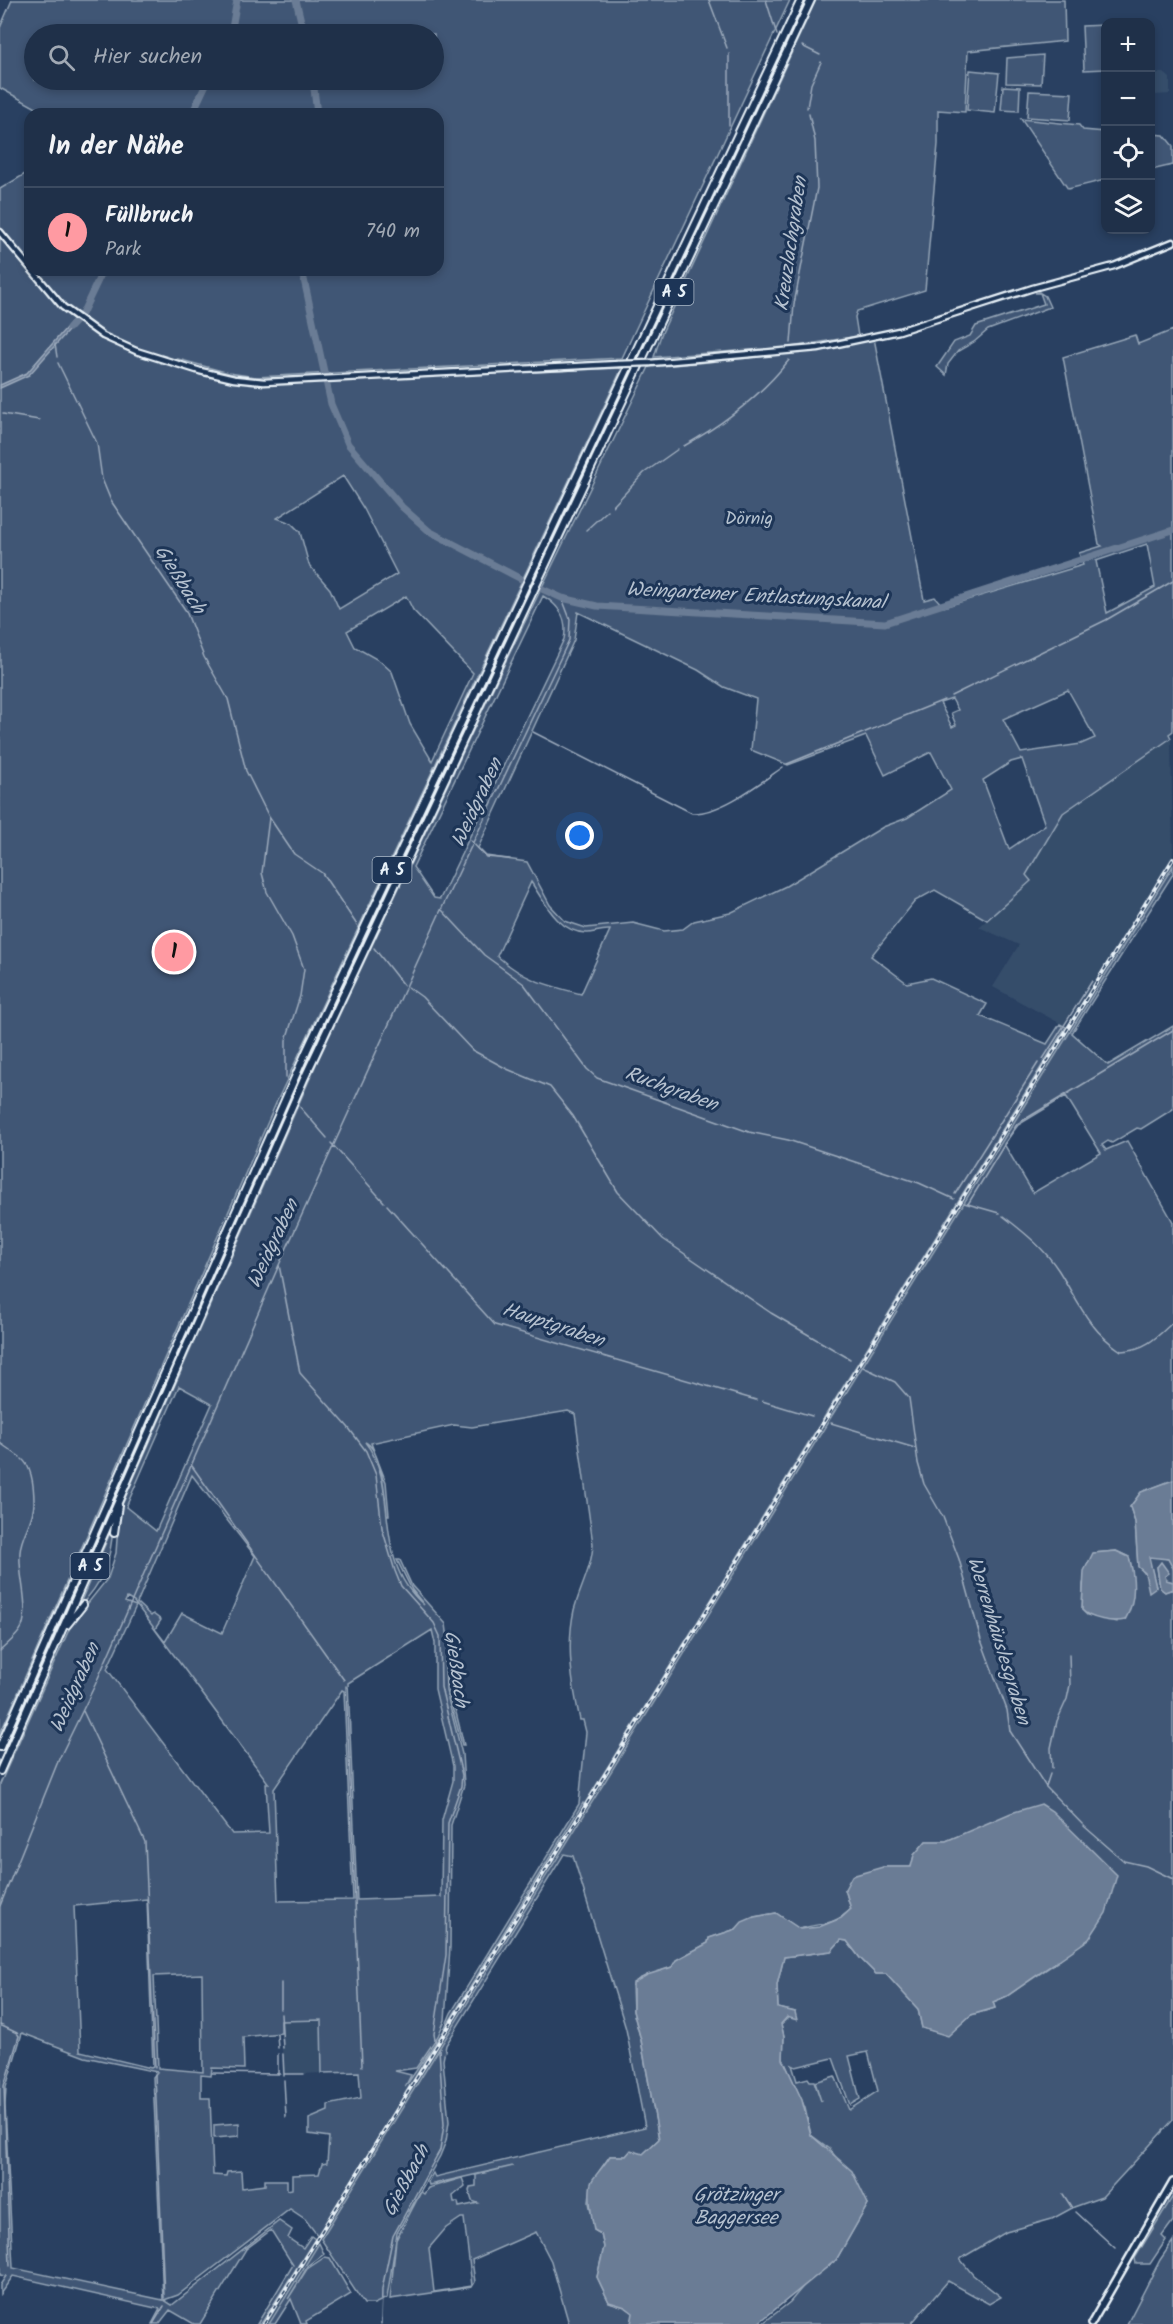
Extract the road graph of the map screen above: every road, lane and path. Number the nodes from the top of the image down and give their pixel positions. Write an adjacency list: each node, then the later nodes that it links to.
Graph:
1 (801, 0): 11 (highway, A 5)
2 (811, 0): 7 (highway, A 5)
3 (0, 232): 5 (main road, bridge)
4 (1173, 242): 6 (main road, bridge)
5 (24, 262)
6 (35, 276)
7 (119, 1499): 8 (highway); 10 (highway, A 5)
8 (114, 1533)
9 (83, 1605): 10 (highway)
10 (61, 1633): 12 (highway, A 5)
11 (0, 1747)
12 (0, 1771)
13 (1173, 2182): 14 (main road)
14 (1091, 2324)

